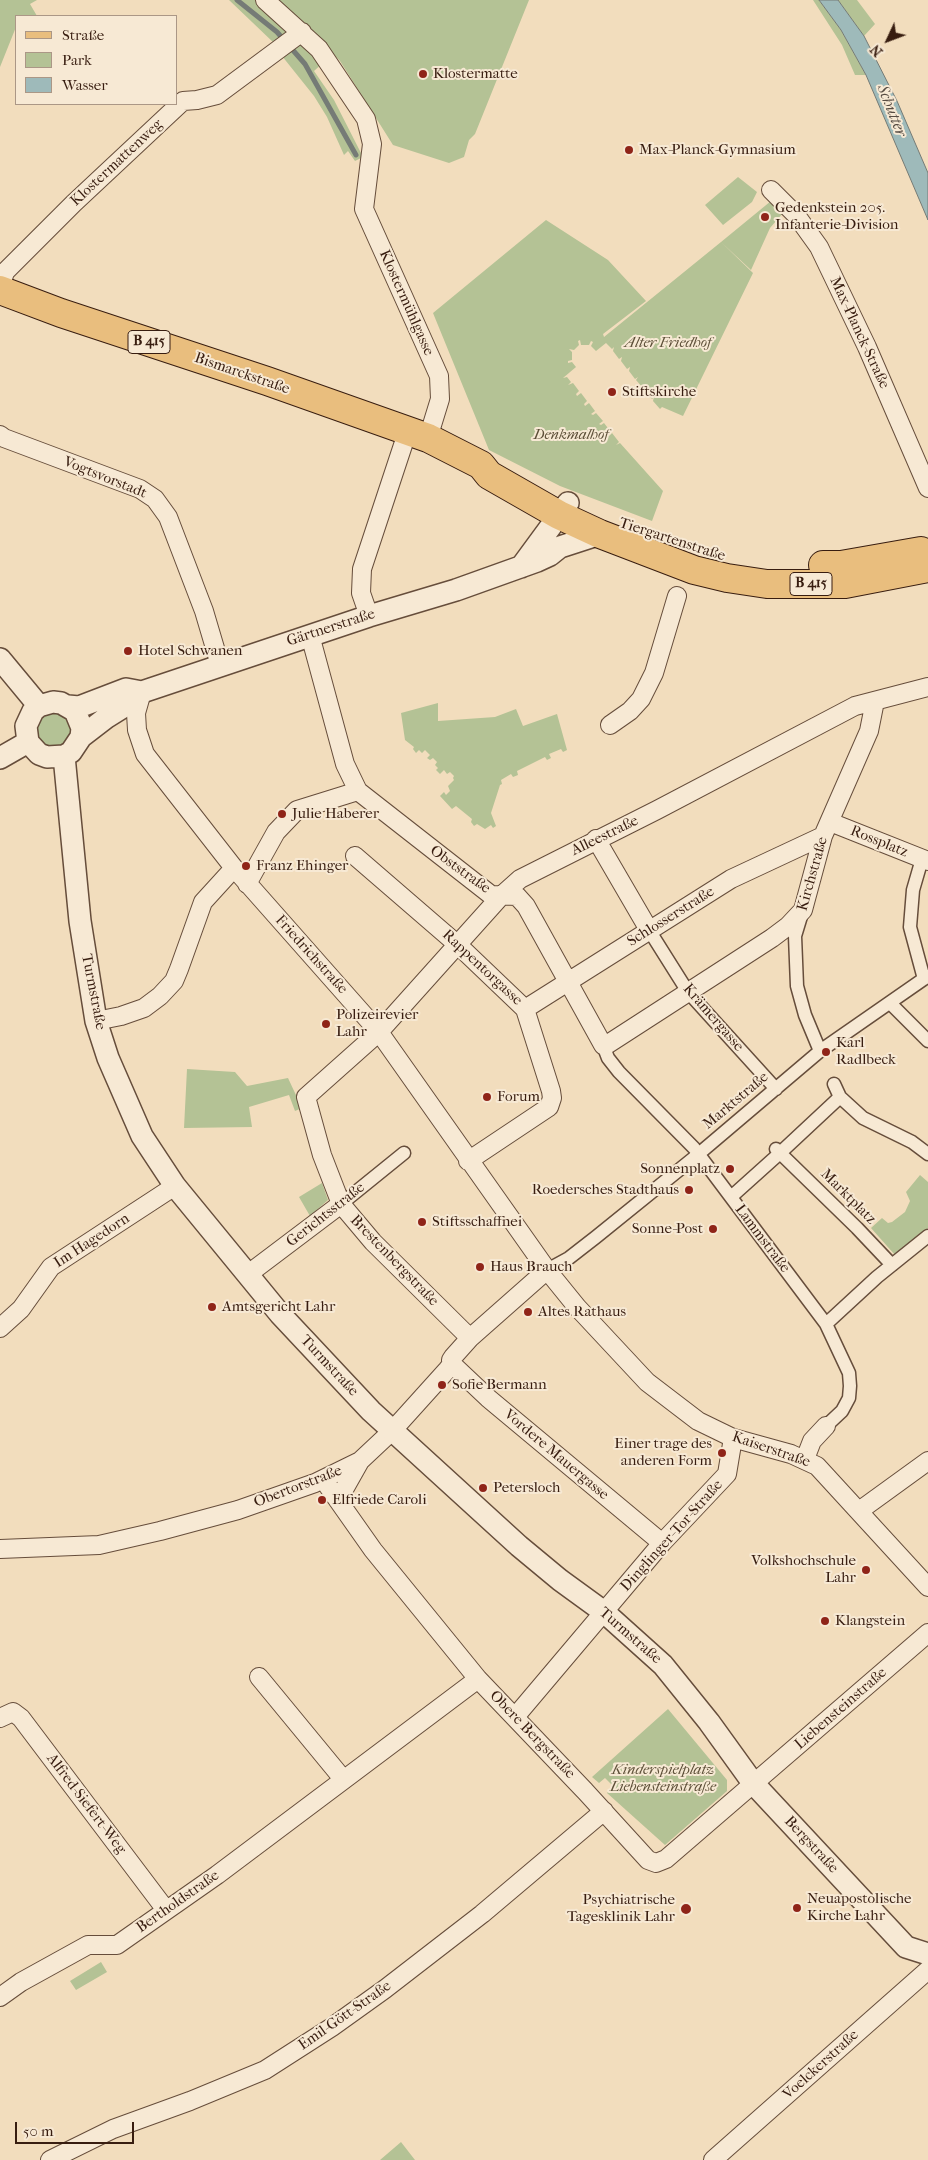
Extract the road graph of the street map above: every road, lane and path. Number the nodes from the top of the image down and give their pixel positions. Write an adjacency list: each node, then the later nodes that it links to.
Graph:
1 (265, 0): 2 (street)
2 (297, 36): 4 (street, Klostermattenweg); 6 (street, Klostermühlgasse)
3 (771, 190): 7 (street, Max-Planck-Straße)
4 (0, 289): 6 (main road, Bismarckstraße / B 415)
5 (0, 434): 18 (street, Vogtsvorstadt)
6 (418, 434): 8 (main road, Bismarckstraße / B 415); 15 (street, Klostermühlgasse)
7 (928, 488)
8 (566, 513): 9 (main road, Tiergartenstraße / B 415); 10 (street); 11 (main road, Tiergartenstraße / B 415); 12 (street)
9 (600, 534): 10 (street, Gärtnerstraße); 13 (main road, Tiergartenstraße / B 415)
10 (560, 547): 12 (street, Gärtnerstraße)
11 (928, 549)
12 (520, 566): 15 (street, Gärtnerstraße)
13 (928, 568)
14 (677, 596): 24 (street)
15 (369, 616): 16 (street, Gärtnerstraße)
16 (310, 635): 18 (street, Gärtnerstraße); 29 (street, Obststraße)
17 (0, 659): 22 (street)
18 (220, 665): 20 (street, Gärtnerstraße)
19 (928, 687): 21 (street)
20 (142, 692): 23 (street, Gärtnerstraße); 25 (street, Gärtnerstraße); 34 (street, Friedrichstraße)
21 (875, 701): 30 (street, Kirchstraße); 31 (street, Alleestraße)
22 (39, 706): 23 (street); 26 (street)
23 (68, 706): 25 (street)
24 (610, 725)
25 (81, 737): 27 (street)
26 (28, 742): 27 (street); 28 (street)
27 (64, 756): 45 (street, Turmstraße)
28 (0, 758)
29 (358, 791): 35 (street); 36 (street, Obststraße)
30 (827, 829): 33 (street, Rossplatz); 37 (street, Kirchstraße); 38 (street, Schlosserstraße)
31 (596, 840): 36 (street, Alleestraße); 38 (street, Krämergasse)
32 (355, 856): 39 (street, Rappentorgasse)
33 (925, 860): 40 (street)
34 (234, 868): 35 (street, Friedrichstraße); 45 (street)
35 (247, 884): 46 (street, Friedrichstraße)
36 (501, 896): 39 (street, Alleestraße); 41 (street, Obststraße)
37 (803, 910): 42 (street); 49 (street, Kirchstraße)
38 (649, 930): 41 (street, Schlosserstraße); 42 (street, Krämergasse)
39 (458, 945): 44 (street, Rappentorgasse); 46 (street, Alleestraße)
40 (926, 977): 43 (street, Marktstraße)
41 (568, 981): 44 (street, Schlosserstraße); 48 (street, Obststraße)
42 (688, 992): 48 (street); 51 (street, Krämergasse)
43 (890, 1003): 47 (street); 49 (street, Marktstraße)
44 (525, 1009): 57 (street, Rappentorgasse)
45 (96, 1021): 58 (street, Turmstraße)
46 (379, 1032): 57 (street, Friedrichstraße); 60 (street, Brestenbergstraße)
47 (928, 1041)
48 (603, 1046): 55 (street, Obststraße)
49 (820, 1051): 51 (street, Marktstraße)
50 (834, 1084): 52 (street)
51 (776, 1089): 55 (street, Marktstraße)
52 (840, 1097): 53 (street); 56 (street)
53 (778, 1151): 59 (street); 62 (street, Marktplatz)
54 (404, 1153): 60 (street, Gerichtsstraße)
55 (699, 1154): 59 (street, Lammstraße); 63 (street, Marktstraße)
56 (928, 1154)
57 (468, 1161): 63 (street, Friedrichstraße)
58 (175, 1186): 64 (street, Turmstraße); 66 (street, Im Hagedorn)
59 (731, 1197): 65 (street, Lammstraße)
60 (341, 1204): 64 (street, Gerichtsstraße); 67 (street, Brestenbergstraße)
61 (928, 1236): 62 (street)
62 (892, 1265): 65 (street)
63 (548, 1271): 67 (street, Obertorstraße); 71 (street, Kaiserstraße)
64 (247, 1275): 70 (street, Turmstraße)
65 (826, 1324): 69 (street, Lammstraße)
66 (0, 1328)
67 (470, 1338): 68 (street, Obertorstraße)
68 (452, 1364): 70 (street, Obertorstraße); 78 (street, Vordere Mauergasse)
69 (826, 1426): 72 (street, Lammstraße)
70 (392, 1430): 74 (street, Obertorstraße); 81 (street, Turmstraße)
71 (733, 1438): 72 (street, Kaiserstraße); 78 (street, Dinglinger-Tor-Straße)
72 (805, 1459): 77 (street, Kaiserstraße)
73 (928, 1461): 77 (street)
74 (360, 1462): 75 (street, Obertorstraße); 76 (street)
75 (323, 1480): 76 (street, Obere Bergstraße); 79 (street, Obertorstraße)
76 (338, 1500): 84 (street, Obere Bergstraße)
77 (859, 1511): 80 (street, Kaiserstraße)
78 (662, 1543): 81 (street, Dinglinger-Tor-Straße)
79 (0, 1549)
80 (928, 1587)
81 (604, 1612): 85 (street, Dinglinger-Tor-Straße); 88 (street, Turmstraße)
82 (928, 1633): 88 (street, Liebensteinstraße)
83 (259, 1677): 87 (street)
84 (478, 1679): 85 (street, Obere Bergstraße); 87 (street, Bertholdstraße)
85 (515, 1717): 89 (street, Obere Bergstraße)
86 (0, 1718): 90 (street, Alfred-Siefert-Weg)
87 (344, 1779): 90 (street, Bertholdstraße)
88 (753, 1783): 89 (street, Obere Bergstraße); 91 (street, Bergstraße)
89 (604, 1811): 93 (street, Emil-Gött-Straße)
90 (166, 1910): 92 (street, Bertholdstraße)
91 (928, 1961): 94 (street, Voelckerstraße)
92 (0, 1997)
93 (50, 2160)
94 (713, 2160)

